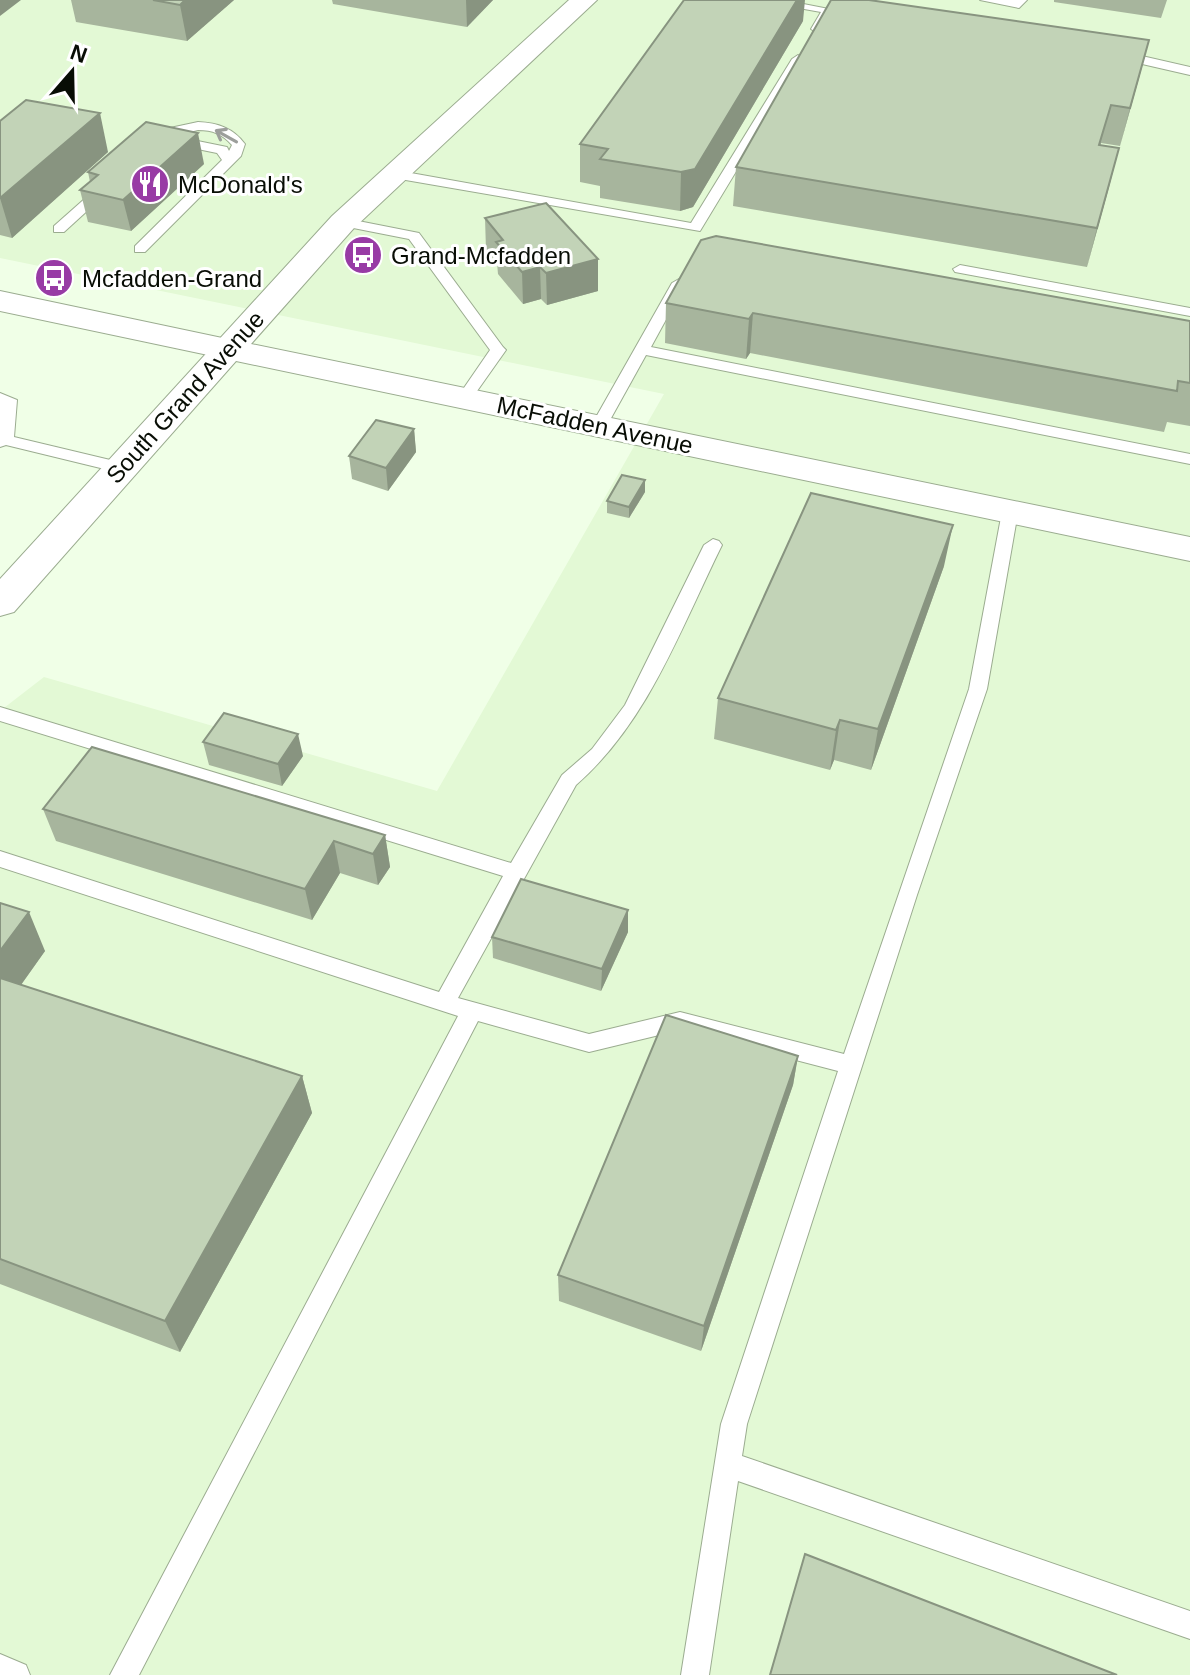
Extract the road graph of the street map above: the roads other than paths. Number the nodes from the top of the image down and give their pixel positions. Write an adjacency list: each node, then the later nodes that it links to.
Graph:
1 (584, 0): 10 (main road, South Grand Avenue)
2 (759, 0): 5 (lane)
3 (986, 0): 4 (lane)
4 (1021, 0)
5 (812, 38)
6 (803, 51): 10 (lane)
7 (1109, 53): 8 (lane)
8 (1190, 71)
9 (147, 150): 14 (lane, one-way to 9)
10 (394, 174): 12 (main road, South Grand Avenue)
11 (112, 181): 13 (lane)
12 (343, 222): 19 (main road, South Grand Avenue); 22 (lane)
13 (59, 229)
14 (140, 249)
15 (960, 269): 18 (lane)
16 (697, 272): 20 (lane)
17 (0, 301): 19 (main road, McFadden Avenue)
18 (1190, 312)
19 (227, 349): 22 (main road, McFadden Avenue); 26 (main road, South Grand Avenue)
20 (642, 350): 23 (lane); 25 (lane)
21 (0, 398): 24 (lane)
22 (465, 398): 23 (main road, McFadden Avenue)
23 (599, 426): 27 (main road, McFadden Avenue)
24 (2, 439): 26 (lane)
25 (1190, 459)
26 (121, 468): 30 (main road, South Grand Avenue)
27 (1010, 512): 29 (main road, McFadden Avenue); 36 (lane)
28 (713, 545): 33 (lane)
29 (1190, 549)
30 (0, 603)
31 (0, 714): 33 (lane)
32 (0, 859): 34 (lane)
33 (516, 872): 34 (lane)
34 (444, 1003): 35 (lane)
35 (472, 1011): 36 (lane); 41 (lane)
36 (850, 1065): 37 (lane)
37 (727, 1464): 38 (lane); 42 (lane)
38 (1190, 1625)
39 (0, 1668): 40 (lane)
40 (16, 1675)
41 (124, 1675)
42 (695, 1675)

